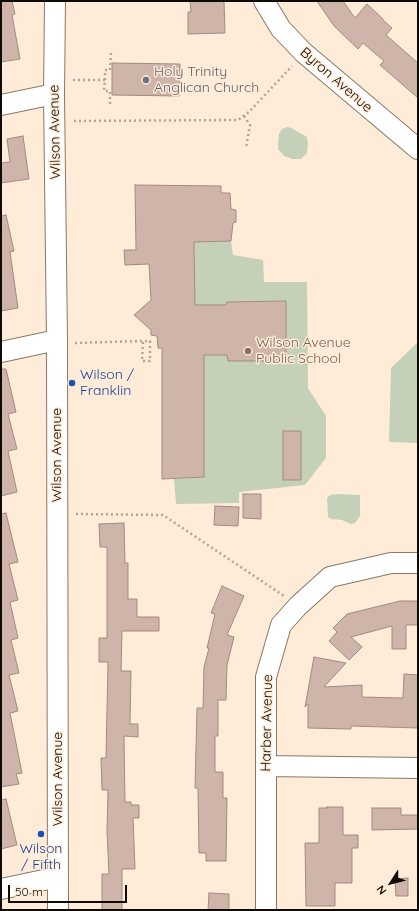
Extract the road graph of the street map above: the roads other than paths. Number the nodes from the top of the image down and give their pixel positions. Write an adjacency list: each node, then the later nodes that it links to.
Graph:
1 (55, 1): 3 (street, Wilson Avenue)
2 (264, 1): 5 (street, Byron Avenue)
3 (54, 94): 4 (street); 6 (street, Wilson Avenue)
4 (1, 105)
5 (418, 149)
6 (66, 341): 7 (street); 11 (street, Wilson Avenue)
7 (1, 352)
8 (418, 563): 9 (street, Harber Avenue)
9 (266, 766): 10 (street); 14 (street, Harber Avenue)
10 (418, 768)
11 (58, 877): 12 (street); 13 (street, Wilson Avenue)
12 (1, 889)
13 (58, 910)
14 (266, 910)

